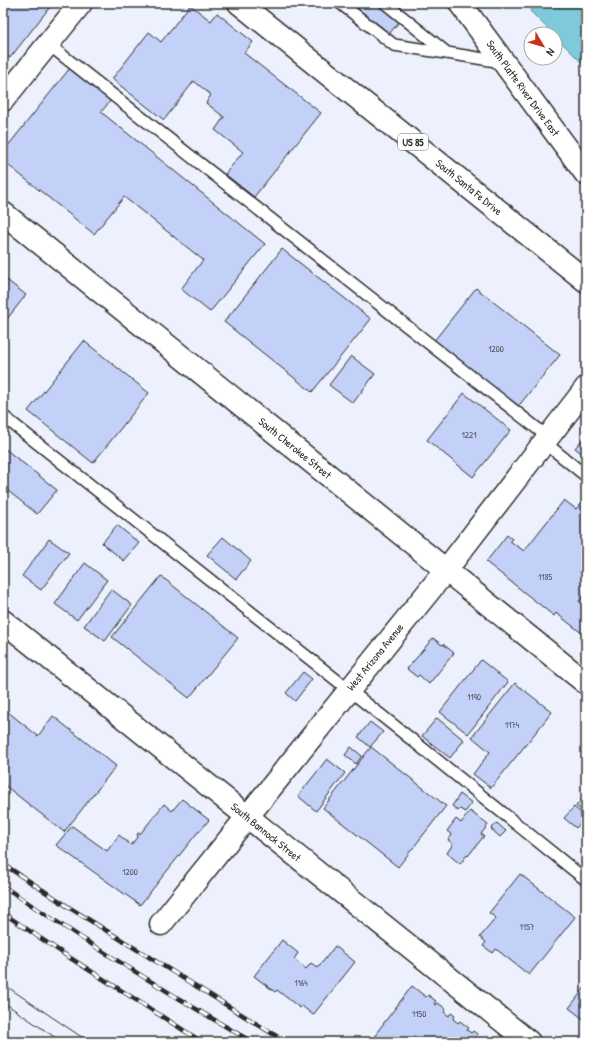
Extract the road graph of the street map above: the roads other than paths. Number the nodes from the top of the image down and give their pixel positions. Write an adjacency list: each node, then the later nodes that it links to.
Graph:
1 (81, 3): 6 (main road)
2 (239, 3): 12 (main road, South Santa Fe Drive / US 85)
3 (340, 3): 7 (lane)
4 (385, 3): 7 (lane)
5 (460, 3): 8 (main road, South Platte River Drive East)
6 (48, 44): 9 (main road); 15 (lane)
7 (447, 54): 8 (lane)
8 (503, 62): 10 (main road, South Platte River Drive East)
9 (5, 94)
10 (586, 174)
11 (3, 213): 17 (main road, South Cherokee Street)
12 (586, 281)
13 (586, 388): 15 (main road, West Arizona Avenue)
14 (3, 416): 20 (lane)
15 (546, 440): 16 (lane); 17 (main road, West Arizona Avenue)
16 (586, 476)
17 (446, 570): 19 (main road, South Cherokee Street); 20 (main road, West Arizona Avenue)
18 (3, 621): 21 (main road, South Bannock Street)
19 (586, 683)
20 (349, 690): 21 (main road, West Arizona Avenue); 22 (lane)
21 (247, 817): 23 (main road, West Arizona Avenue); 24 (main road, South Bannock Street)
22 (586, 880)
23 (161, 924)
24 (529, 1042)

